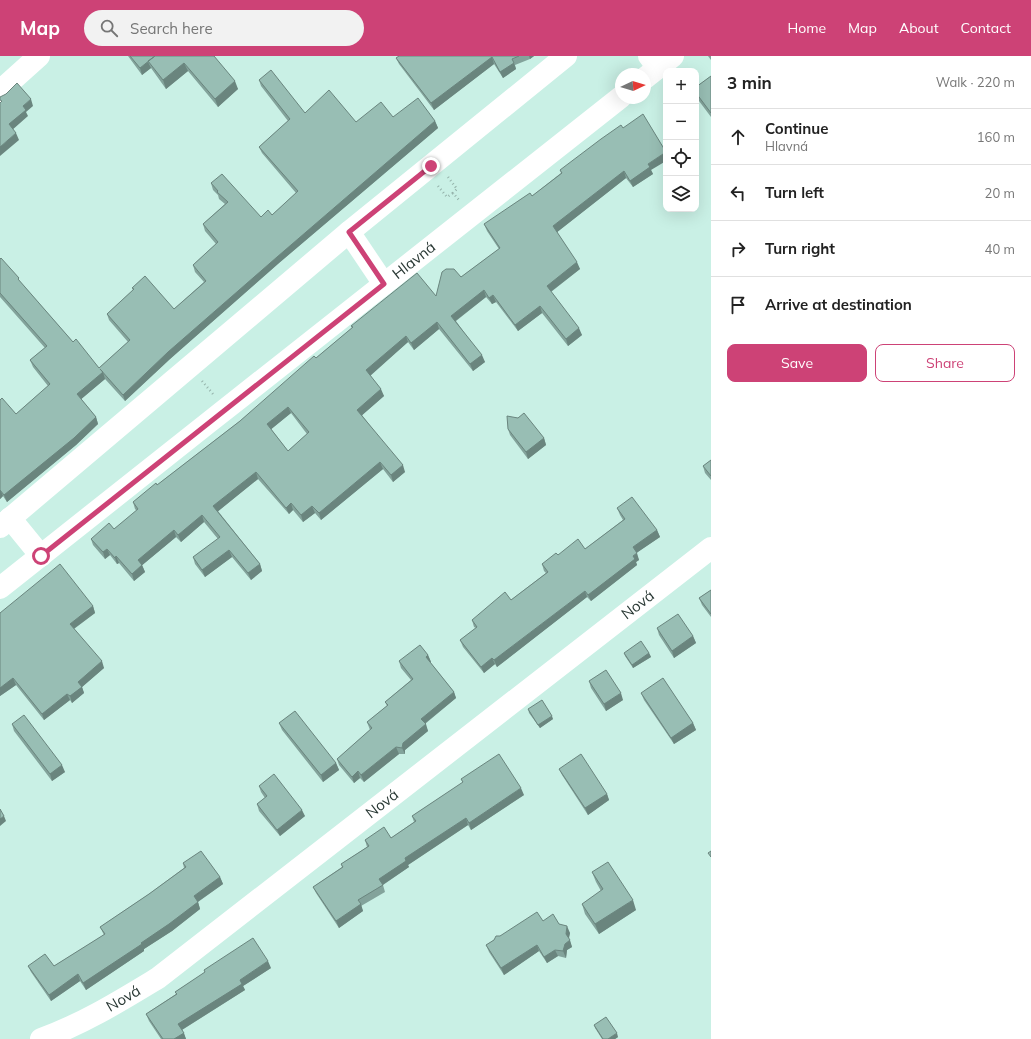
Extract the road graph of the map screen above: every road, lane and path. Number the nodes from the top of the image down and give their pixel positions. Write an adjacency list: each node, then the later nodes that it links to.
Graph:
1 (39, 56): 3 (street)
2 (566, 56): 7 (street)
3 (0, 91)
4 (615, 102): 8 (street, Hlavná)
5 (452, 193): 5 (path); 6 (path)
6 (460, 201)
7 (349, 232): 8 (street); 9 (street)
8 (384, 284): 11 (street, Hlavná)
9 (5, 523): 11 (street)
10 (711, 548): 13 (street, Nová)
11 (41, 556): 12 (street, Hlavná)
12 (0, 588)
13 (41, 1039)

